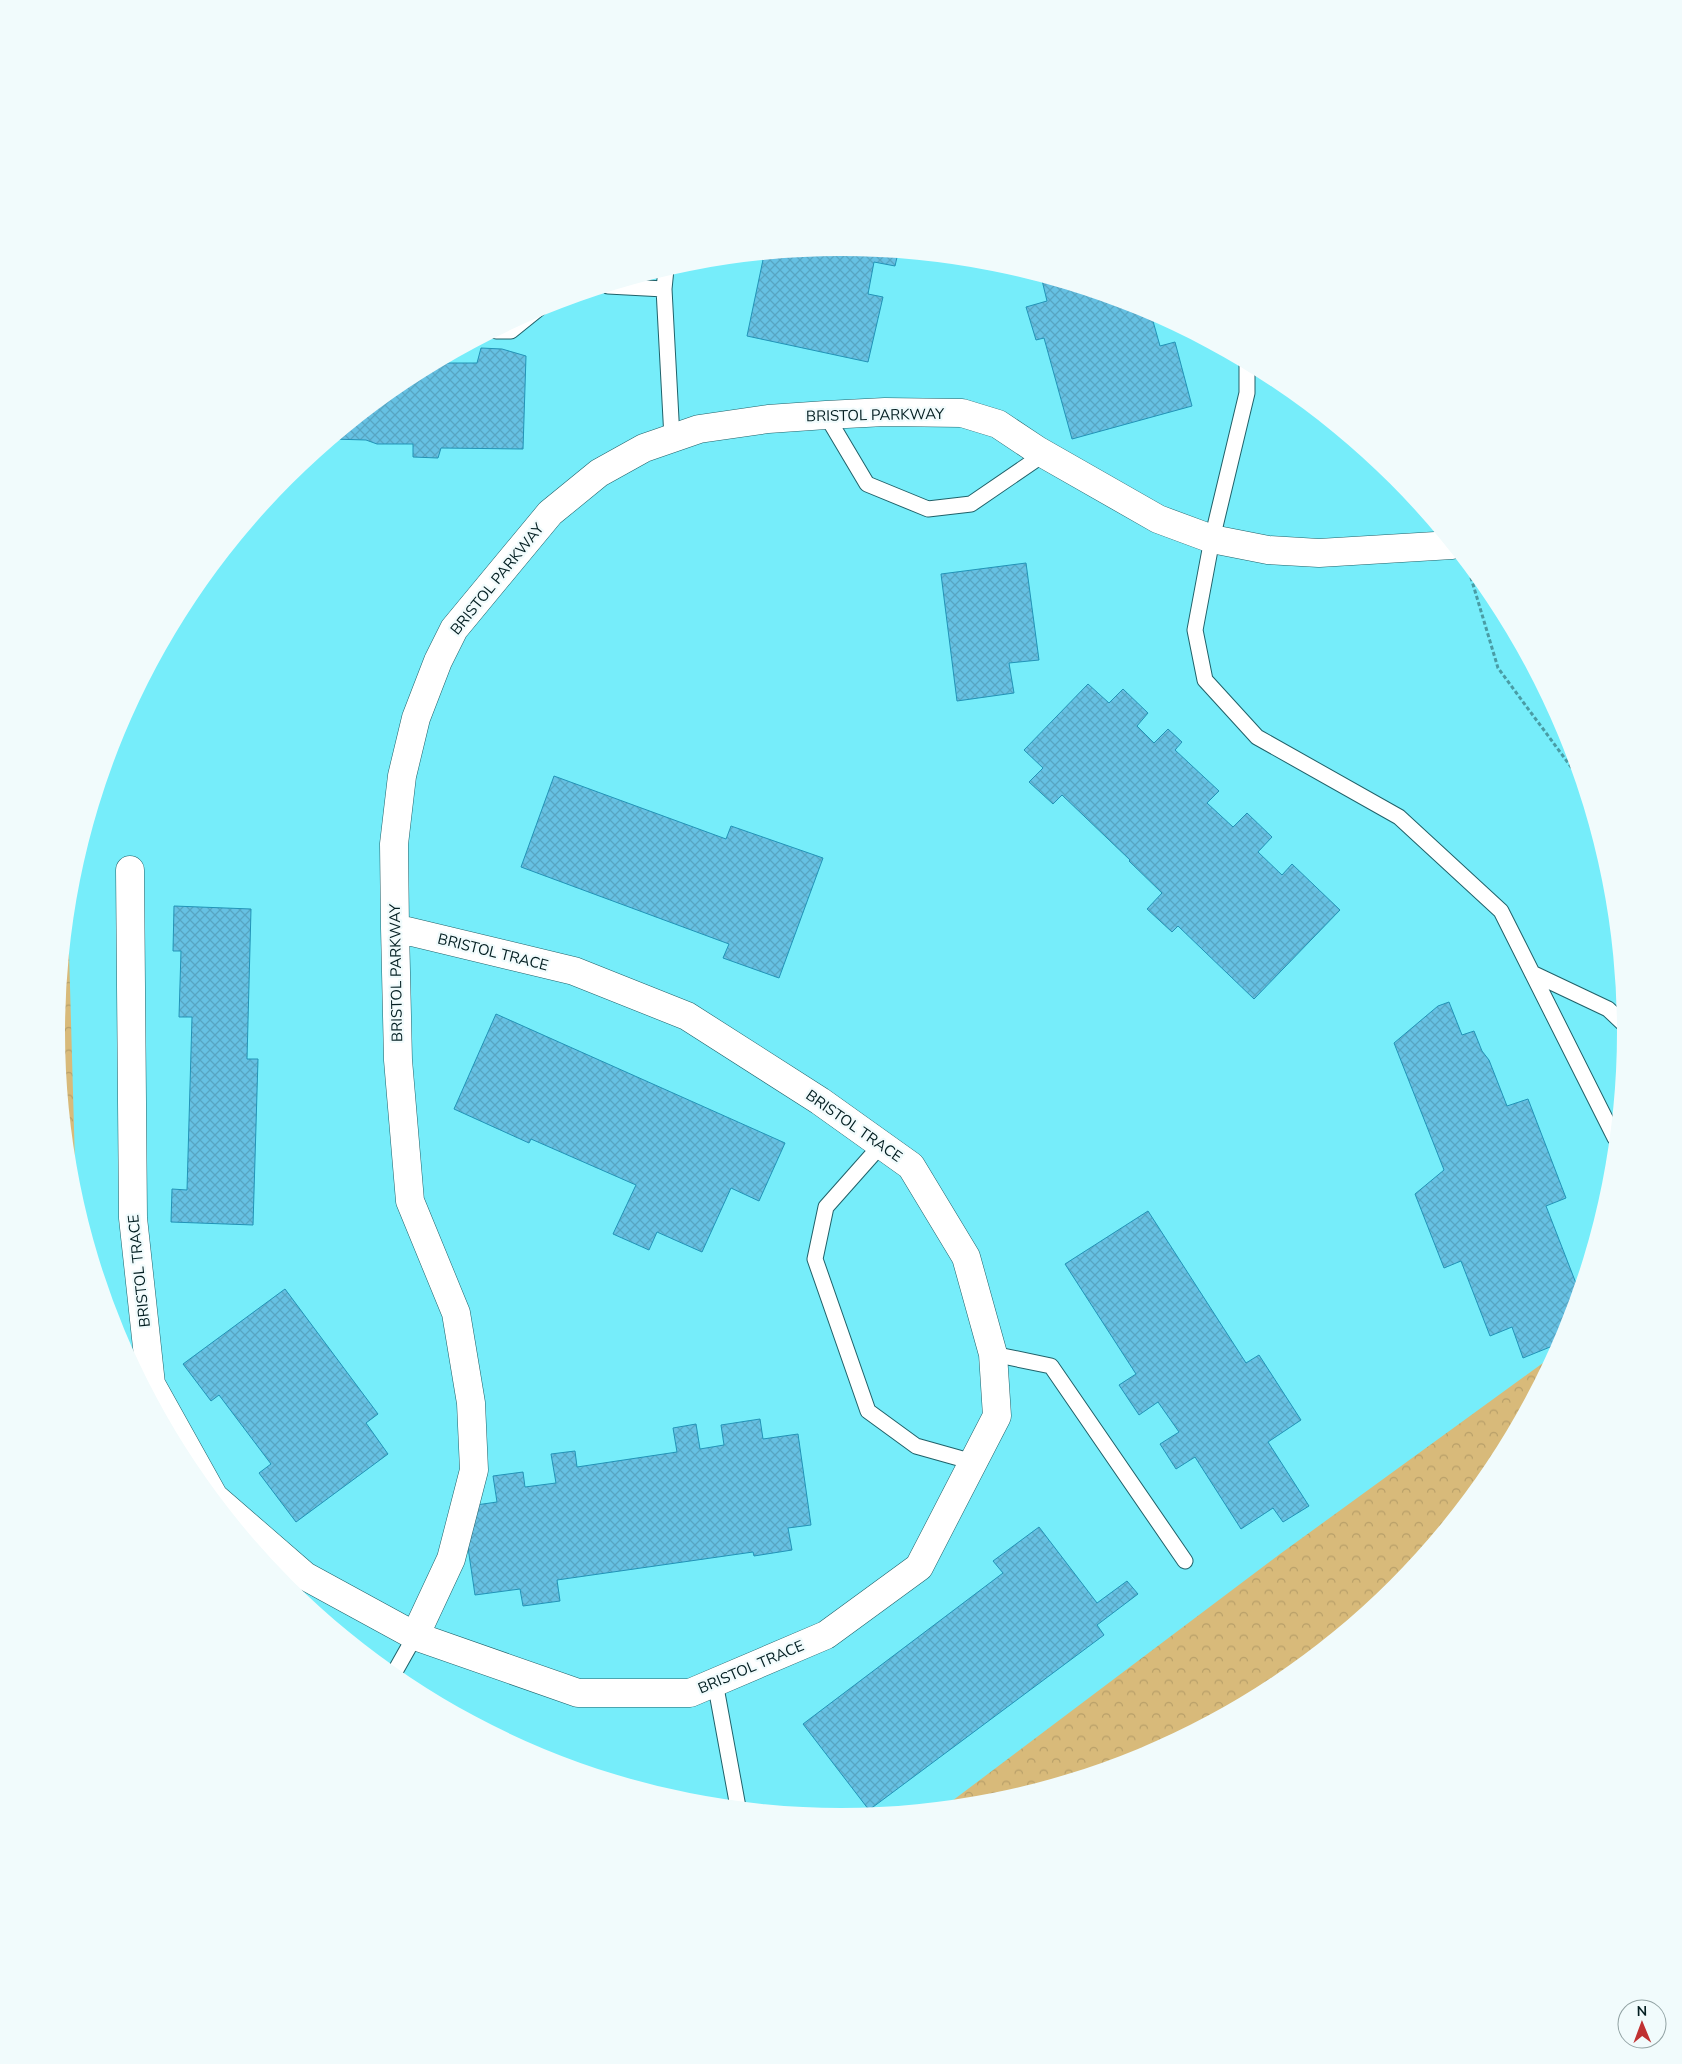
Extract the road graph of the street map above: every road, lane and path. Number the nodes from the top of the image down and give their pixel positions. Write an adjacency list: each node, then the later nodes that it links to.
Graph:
1 (665, 276): 3 (lane)
2 (624, 287): 3 (lane)
3 (664, 289): 6 (lane)
4 (1247, 371): 9 (lane)
5 (826, 415): 6 (street, BRISTOL PARKWAY); 7 (street, BRISTOL PARKWAY); 7 (lane)
6 (672, 438): 14 (street, BRISTOL PARKWAY)
7 (1044, 454): 9 (street, BRISTOL PARKWAY)
8 (1429, 537): 9 (street, BRISTOL PARKWAY); 10 (street, BRISTOL PARKWAY)
9 (1212, 539): 15 (lane)
10 (1442, 541)
11 (1474, 584): 12 (path)
12 (1569, 764)
13 (130, 870): 20 (street, BRISTOL TRACE)
14 (395, 928): 18 (street, BRISTOL TRACE); 24 (street, BRISTOL PARKWAY)
15 (1532, 973): 16 (lane); 17 (lane)
16 (1616, 1017)
17 (1610, 1129)
18 (881, 1145): 19 (street, BRISTOL TRACE); 21 (lane)
19 (994, 1354): 21 (street, BRISTOL TRACE); 23 (lane)
20 (191, 1454)
21 (973, 1462): 26 (street, BRISTOL TRACE)
22 (230, 1510): 24 (street, BRISTOL TRACE)
23 (1185, 1561)
24 (415, 1636): 25 (lane); 26 (street, BRISTOL TRACE)
25 (398, 1668)
26 (715, 1682): 27 (lane)
27 (737, 1800)

